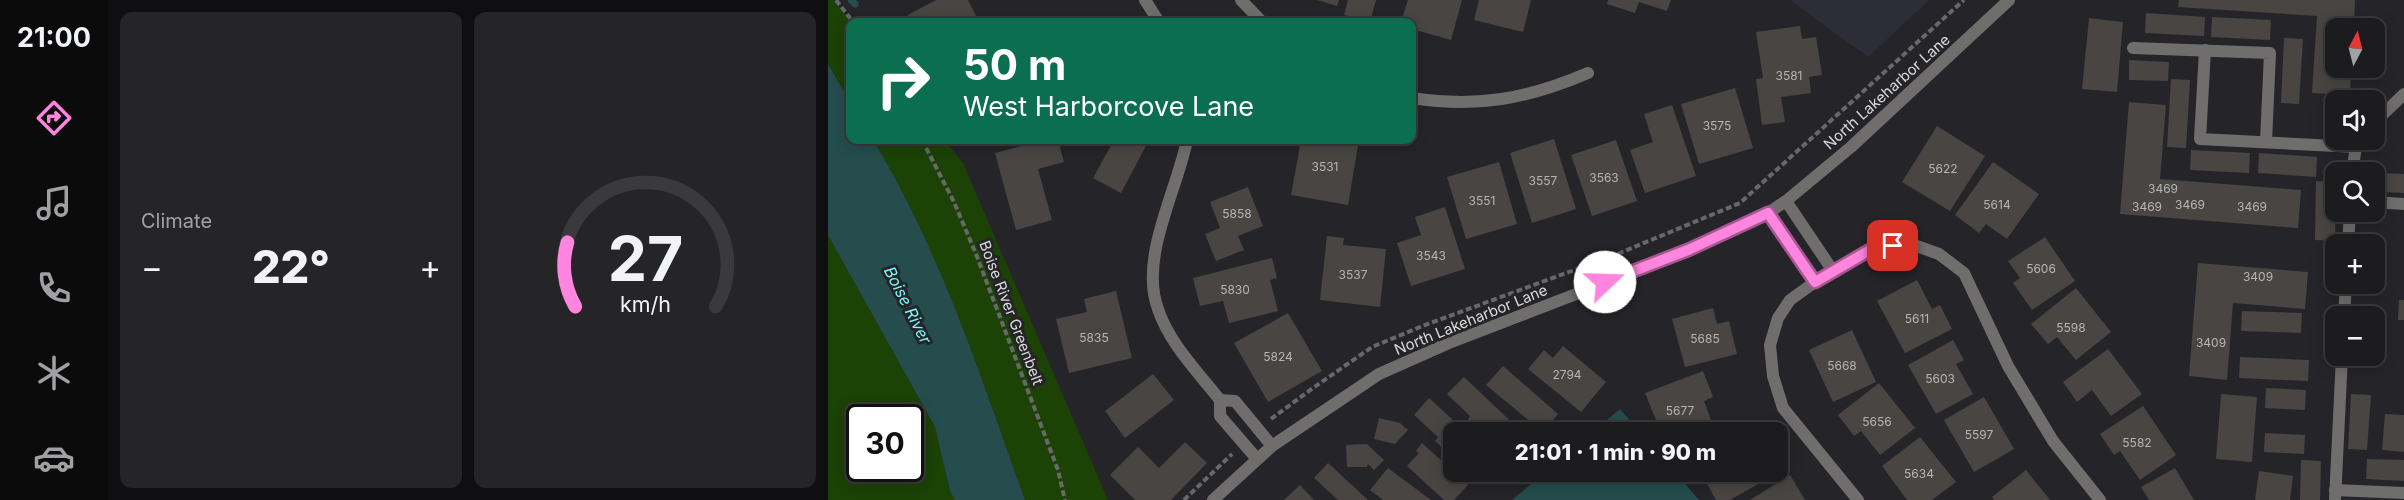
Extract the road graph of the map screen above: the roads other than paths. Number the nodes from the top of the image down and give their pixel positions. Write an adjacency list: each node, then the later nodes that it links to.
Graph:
1 (1145, 0): 4 (street)
2 (1241, 0): 5 (street)
3 (2009, 0): 15 (street, North Lakeharbor Lane)
4 (1156, 18)
5 (1258, 18)
6 (2133, 48): 7 (street)
7 (2205, 51): 12 (street); 12 (street)
8 (1588, 73): 10 (street)
9 (2404, 94): 11 (street)
10 (1416, 99)
11 (2385, 112)
12 (2266, 142): 13 (street)
13 (2325, 143)
14 (1186, 144): 22 (street)
15 (1786, 201): 18 (street, North Lakeharbor Lane); 19 (street)
16 (2385, 203): 17 (street)
17 (2404, 204)
18 (1768, 213): 20 (street); 23 (street, North Lakeharbor Lane)
19 (1833, 271): 20 (street); 29 (street)
20 (1815, 282): 28 (street)
21 (2341, 366): 26 (street)
22 (1220, 400): 23 (street); 24 (street)
23 (1272, 446): 24 (street, North Lakeharbor Lane)
24 (1257, 459): 27 (street, North Lakeharbor Lane)
25 (2404, 493): 26 (street)
26 (2335, 495)
27 (1213, 500)
28 (1857, 500)
29 (2100, 500)

